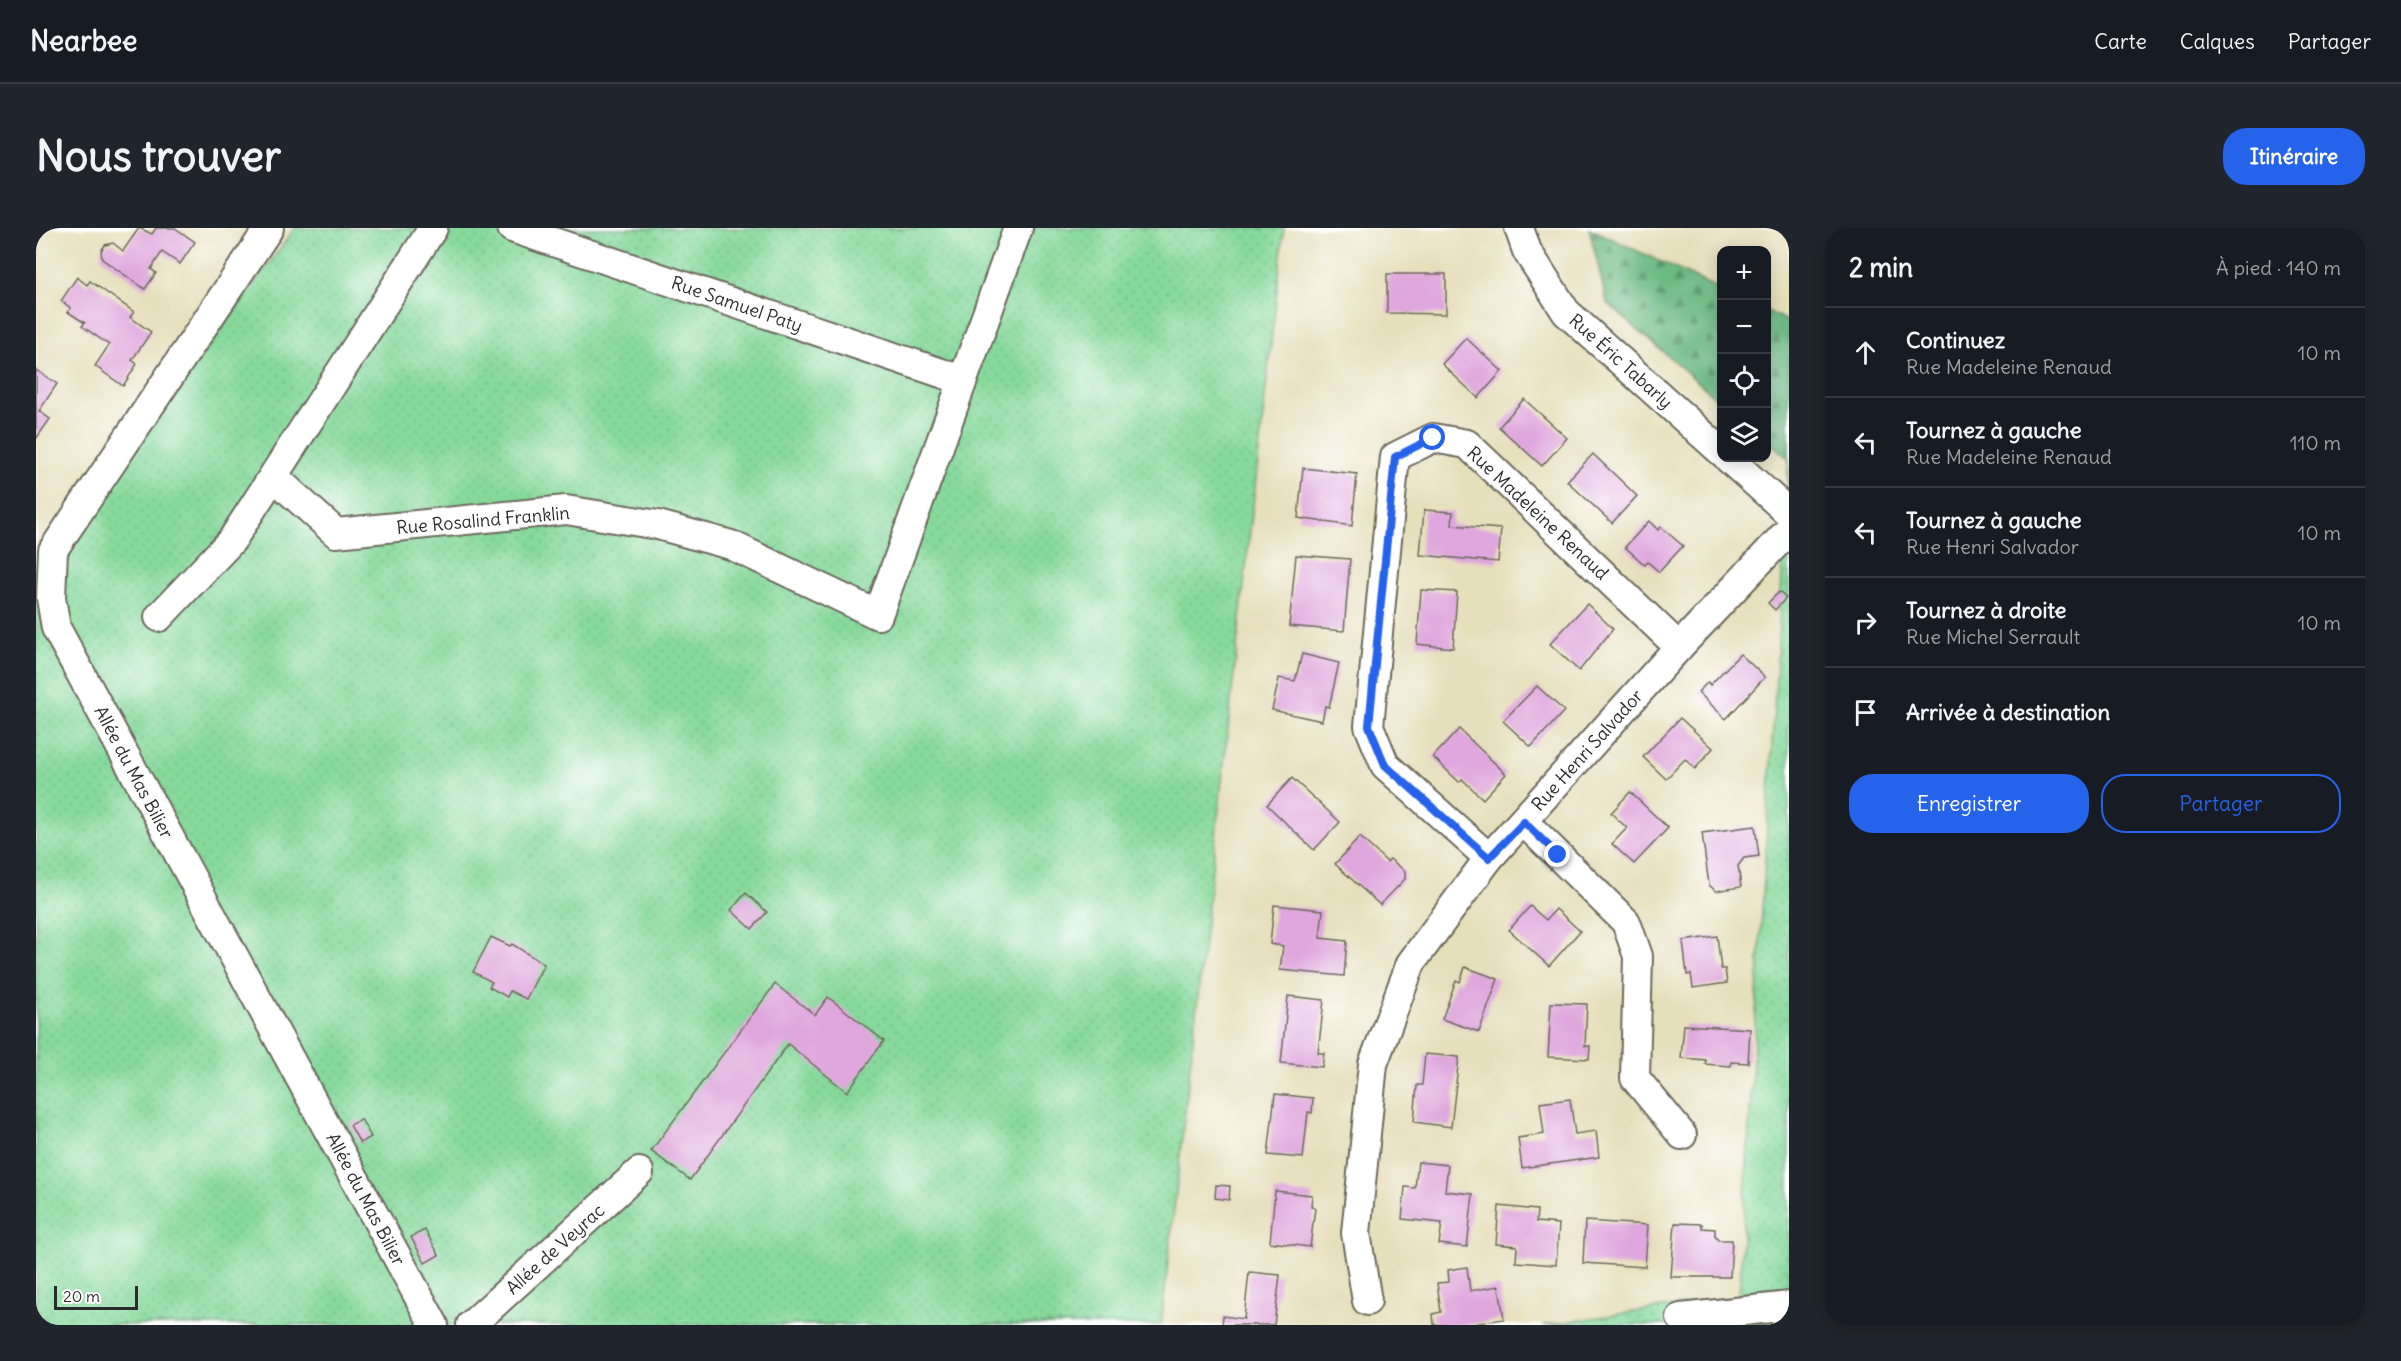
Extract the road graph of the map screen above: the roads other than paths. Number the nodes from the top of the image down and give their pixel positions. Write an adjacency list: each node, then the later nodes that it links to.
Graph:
1 (269, 228): 21 (street, Allée du Mas Bilier)
2 (433, 228): 9 (street)
3 (513, 228): 6 (street, Rue Samuel Paty)
4 (1018, 228): 6 (street)
5 (1519, 228): 7 (street, Rue Éric Tabarly)
6 (962, 380): 9 (street, Rue Rosalind Franklin)
7 (1717, 448)
8 (1732, 462): 10 (street)
9 (274, 477): 12 (street)
10 (1789, 513)
11 (1789, 530): 13 (street, Rue Henri Salvador)
12 (159, 617)
13 (1679, 647): 14 (street, Rue Henri Salvador); 15 (street, Rue Madeleine Renaud)
14 (1524, 822): 15 (street, Rue Henri Salvador); 16 (street)
15 (1489, 858): 18 (street, Rue Henri Salvador)
16 (1682, 1135)
17 (639, 1172): 22 (street, Allée de Veyrac)
18 (1367, 1301)
19 (1789, 1306): 20 (street)
20 (1682, 1318)
21 (434, 1325)
22 (471, 1325)

